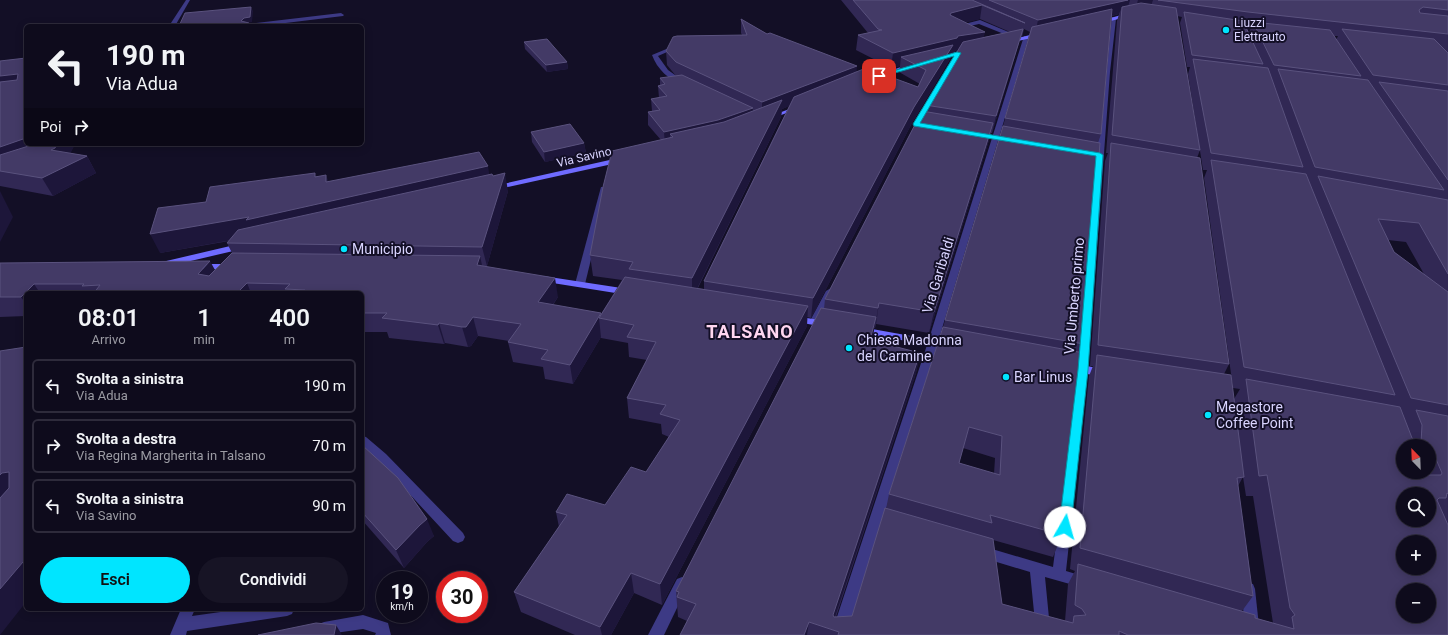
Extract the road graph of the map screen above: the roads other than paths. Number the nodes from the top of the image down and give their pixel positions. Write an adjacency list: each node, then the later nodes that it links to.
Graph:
1 (188, 0): 5 (street)
2 (1122, 9): 4 (street)
3 (341, 15): 6 (street)
4 (1113, 19): 7 (street); 40 (street, Via Umberto primo)
5 (173, 24)
6 (264, 24)
7 (1091, 24)
8 (1019, 30): 11 (street)
9 (1048, 33): 11 (street)
10 (965, 34): 11 (street)
11 (1027, 37): 12 (street); 37 (street, Via Garibaldi)
12 (997, 44)
13 (684, 45): 18 (street)
14 (977, 48): 15 (street)
15 (958, 53): 16 (street); 17 (street)
16 (951, 66)
17 (865, 80)
18 (688, 86)
19 (809, 103): 20 (street)
20 (789, 111): 21 (street); 22 (street)
21 (762, 121)
22 (782, 125)
23 (632, 157): 24 (street, Via Savino)
24 (608, 170): 25 (street, Via Savino); 30 (street)
25 (486, 190)
26 (254, 244): 27 (street)
27 (228, 277)
28 (533, 277): 30 (street)
29 (836, 280): 33 (street)
30 (580, 284): 31 (street)
31 (635, 293)
32 (783, 318): 33 (street)
33 (814, 323): 34 (street); 36 (street)
34 (838, 327)
35 (854, 329): 37 (street)
36 (807, 337)
37 (933, 342): 38 (street); 43 (street, Via Garibaldi)
38 (963, 348)
39 (1060, 366): 40 (street)
40 (1083, 370): 41 (street); 49 (street, Via Umberto primo)
41 (1113, 374)
42 (364, 442): 45 (street)
43 (875, 520): 44 (street); 59 (street, Via Garibaldi)
44 (889, 525)
45 (458, 537)
46 (971, 548): 47 (street)
47 (1037, 568): 49 (street); 60 (street)
48 (688, 571): 58 (street)
49 (1059, 574): 51 (street)
50 (1246, 575): 54 (street)
51 (1096, 585)
52 (187, 611): 55 (street)
53 (277, 611): 55 (street)
54 (1238, 626)
55 (180, 630)
56 (312, 631): 57 (street)
57 (383, 635)
58 (656, 635)
59 (839, 635)
60 (1066, 635)

